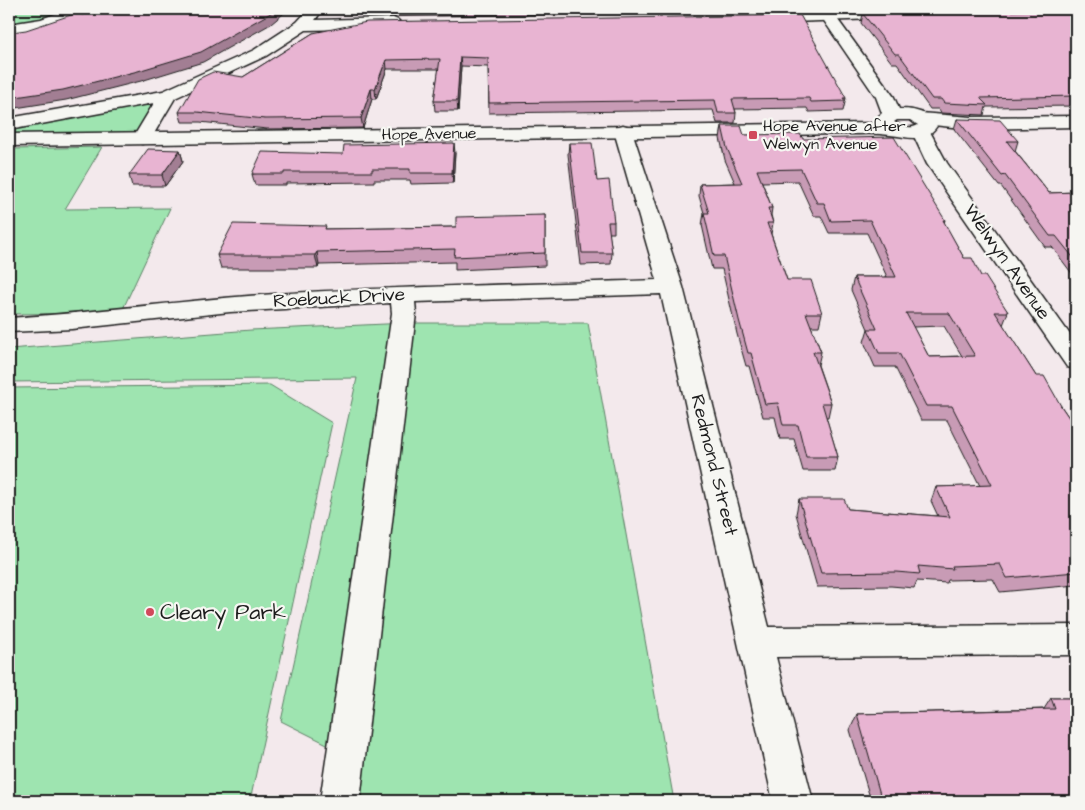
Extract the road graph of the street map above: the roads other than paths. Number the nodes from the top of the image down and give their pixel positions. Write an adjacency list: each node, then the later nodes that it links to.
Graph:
1 (80, 9): 8 (street)
2 (316, 9): 7 (street)
3 (826, 13): 4 (street); 5 (street); 12 (street, Welwyn Avenue)
4 (917, 15)
5 (751, 18)
6 (412, 23): 7 (street)
7 (302, 25): 9 (street)
8 (9, 29)
9 (168, 95): 11 (street); 14 (street)
10 (1076, 122): 12 (street, Hope Avenue)
11 (9, 124)
12 (907, 124): 13 (street, Hope Avenue); 19 (street, Welwyn Avenue)
13 (623, 131): 14 (street, Hope Avenue); 16 (street, Redmond Street)
14 (142, 138): 15 (street, Hope Avenue)
15 (9, 140)
16 (671, 287): 17 (street, Roebuck Drive); 21 (street, Redmond Street)
17 (403, 296): 18 (street, Roebuck Drive); 22 (street)
18 (9, 325)
19 (1076, 361)
20 (1076, 640): 21 (street)
21 (756, 642): 23 (street, Redmond Street)
22 (340, 801)
23 (792, 801)

